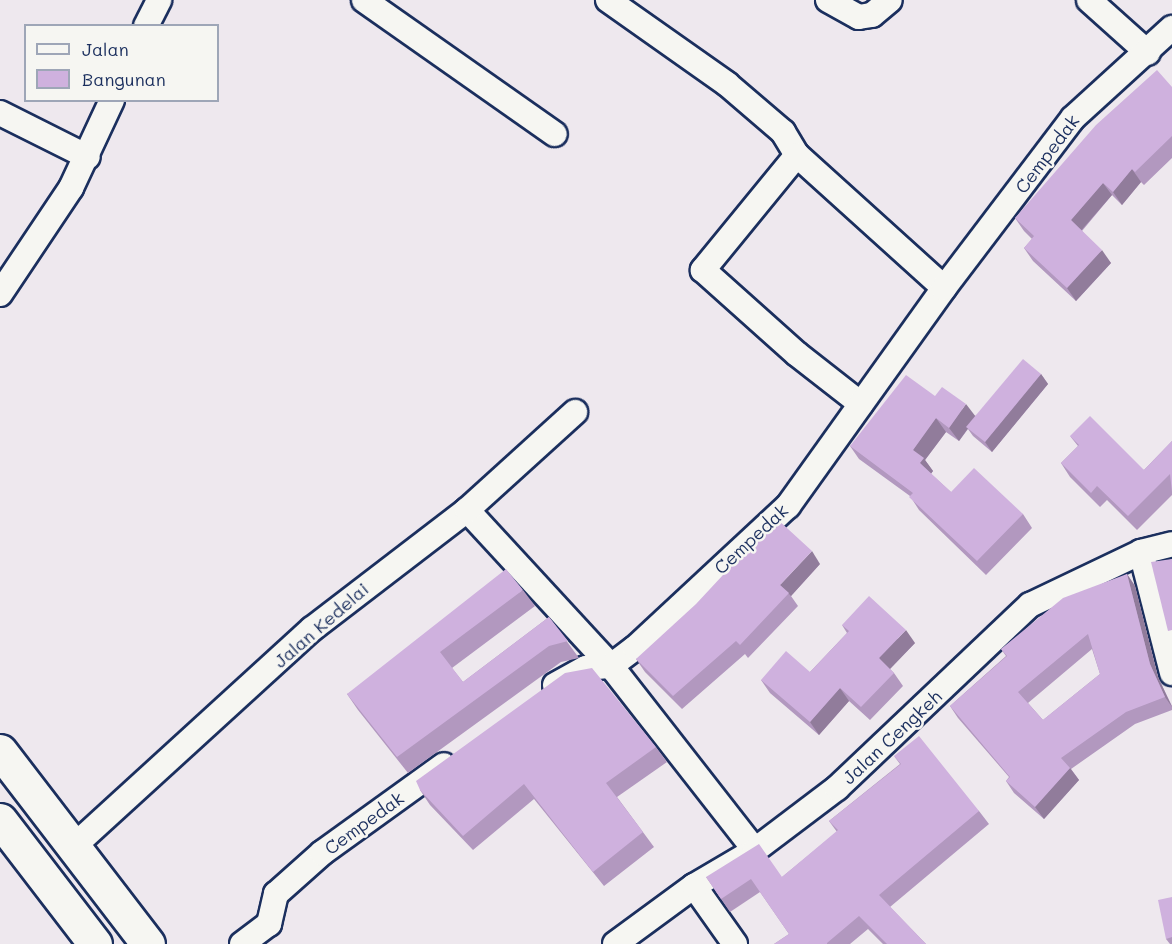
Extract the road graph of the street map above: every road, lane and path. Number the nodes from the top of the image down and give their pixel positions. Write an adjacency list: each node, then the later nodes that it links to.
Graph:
1 (159, 0): 7 (street)
2 (364, 0): 12 (street)
3 (608, 0): 13 (street)
4 (828, 0): 5 (street)
5 (890, 0)
6 (1089, 0): 9 (street)
7 (147, 24)
8 (1172, 27): 9 (street, Cempedak)
9 (1148, 53): 15 (street, Cempedak)
10 (111, 102): 14 (street)
11 (0, 113): 14 (street)
12 (555, 134)
13 (797, 155): 15 (street); 17 (street)
14 (88, 157): 16 (street)
15 (944, 288): 17 (street, Cempedak)
16 (0, 294)
17 (861, 404): 22 (street, Cempedak)
18 (575, 411): 19 (street, Jalan Kedelai)
19 (467, 510): 22 (street); 28 (street, Jalan Kedelai)
20 (1172, 544): 21 (street, Jalan Cengkeh)
21 (1141, 552): 23 (street); 29 (street, Jalan Cengkeh)
22 (611, 666): 24 (street, Cempedak); 29 (street)
23 (1172, 673)
24 (534, 701)
25 (467, 749): 33 (street, Cempedak)
26 (0, 751): 28 (highway)
27 (0, 820): 31 (highway)
28 (74, 846): 32 (highway)
29 (755, 850): 30 (street, Jalan Cengkeh)
30 (694, 886): 34 (street, Jalan Cengkeh); 35 (street)
31 (95, 944)
32 (148, 944)
33 (242, 944)
34 (615, 944)
35 (735, 944)

